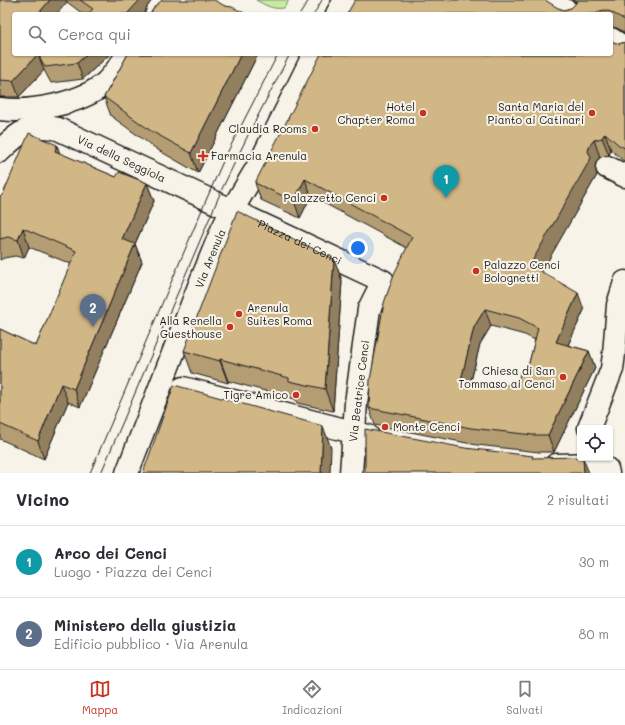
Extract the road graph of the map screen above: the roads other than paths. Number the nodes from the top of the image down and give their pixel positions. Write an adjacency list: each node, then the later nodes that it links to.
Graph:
1 (345, 0): 3 (street)
2 (548, 0): 4 (street)
3 (338, 12)
4 (568, 12)
5 (613, 40): 6 (street)
6 (625, 48)
7 (126, 56): 9 (street)
8 (313, 56): 11 (street, Via Arenula)
9 (0, 110)
10 (5, 146): 11 (street, Via della Seggiola)
11 (232, 210): 14 (street, Piazza dei Cenci); 15 (street, Via Arenula)
12 (625, 282): 13 (street)
13 (621, 301): 16 (street)
14 (369, 309): 17 (street, Via Beatrice Cenci)
15 (160, 390): 17 (street); 21 (street, Via Arenula)
16 (590, 425)
17 (353, 433): 18 (street); 22 (street, Via Beatrice Cenci)
18 (384, 439)
19 (576, 457): 20 (street); 23 (street)
20 (538, 464)
21 (127, 473)
22 (351, 473)
23 (608, 473)

